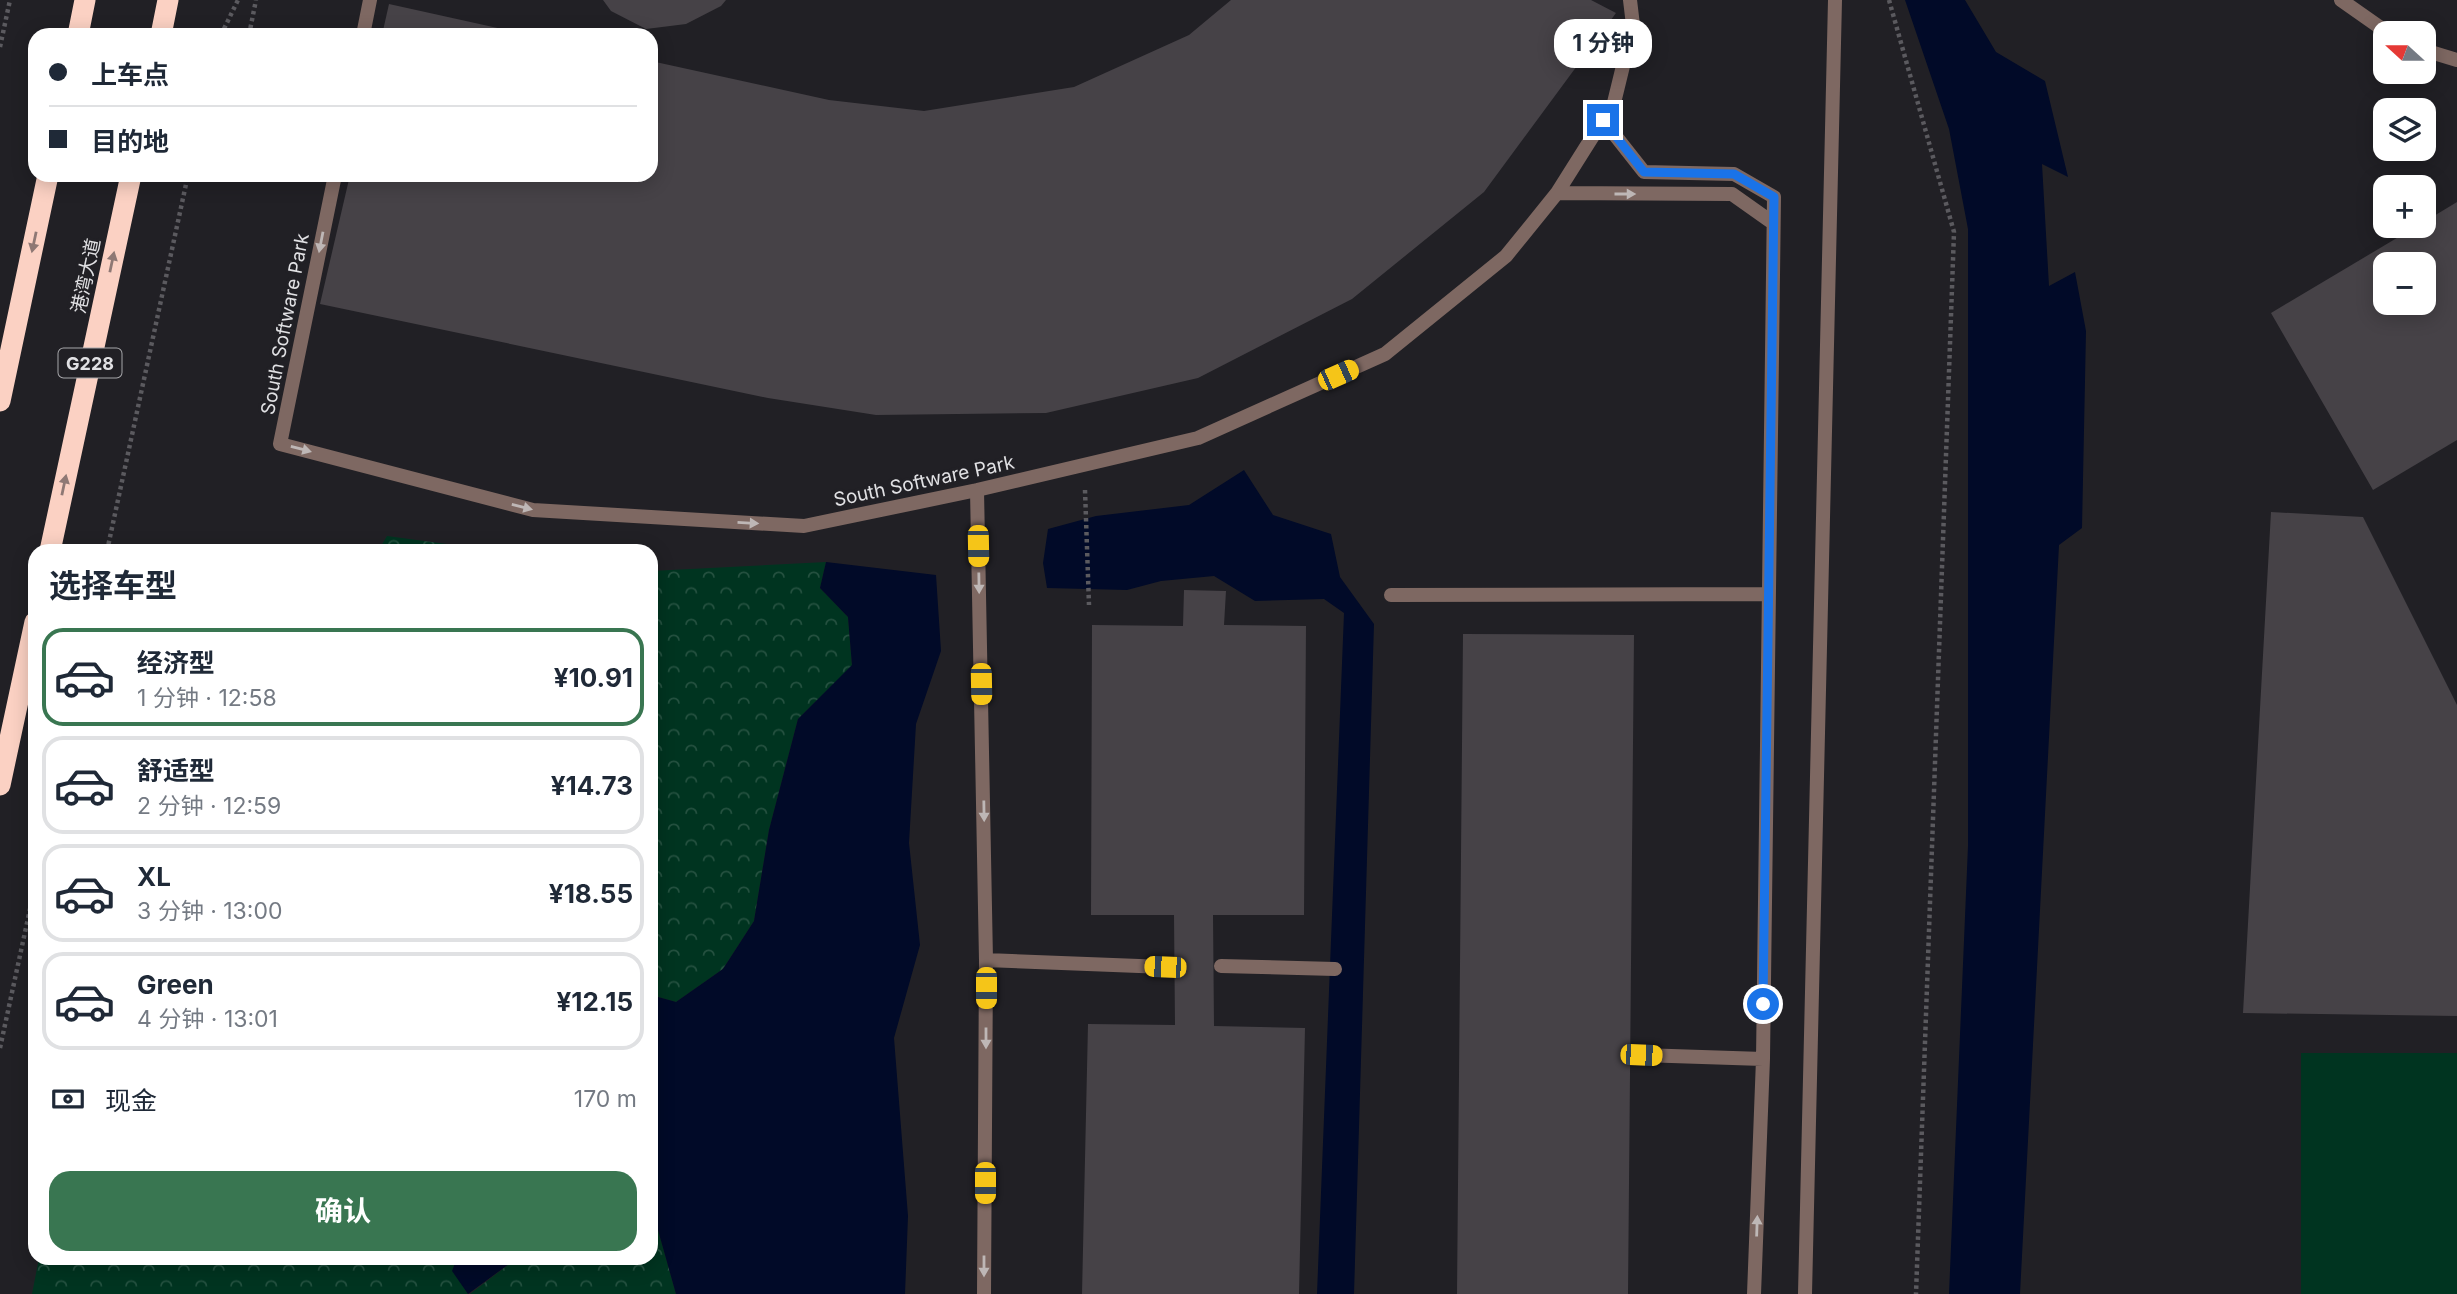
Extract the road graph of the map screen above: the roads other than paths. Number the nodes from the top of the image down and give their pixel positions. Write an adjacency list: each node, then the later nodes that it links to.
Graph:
1 (85, 0): 8 (highway)
2 (168, 0): 9 (highway)
3 (370, 0): 10 (street)
4 (1630, 0): 13 (street, South Software Park)
5 (1835, 0): 34 (street)
6 (2342, 0): 7 (street)
7 (2373, 22)
8 (79, 28)
9 (162, 28)
10 (364, 28)
11 (2436, 54): 12 (street)
12 (2457, 60)
13 (1603, 120): 17 (street, South Software Park); 18 (street)
14 (47, 182): 19 (highway, one-way to 19)
15 (129, 182): 21 (highway, 港湾大道 / G228, one-way to 15)
16 (334, 182): 20 (street, South Software Park, one-way to 20)
17 (1557, 193): 18 (street, one-way to 18); 20 (street, South Software Park)
18 (1773, 223): 22 (street)
19 (0, 401)
20 (977, 490): 26 (street, one-way to 26)
21 (52, 544)
22 (1766, 594): 23 (street); 31 (street)
23 (1391, 595)
24 (28, 655): 25 (highway)
25 (0, 785)
26 (986, 960): 28 (street); 32 (street, one-way to 32)
27 (1221, 966): 29 (street)
28 (1165, 967)
29 (1335, 969)
30 (1641, 1055): 31 (street)
31 (1762, 1059): 33 (street, one-way to 31)
32 (984, 1294)
33 (1754, 1294)
34 (1805, 1294)

